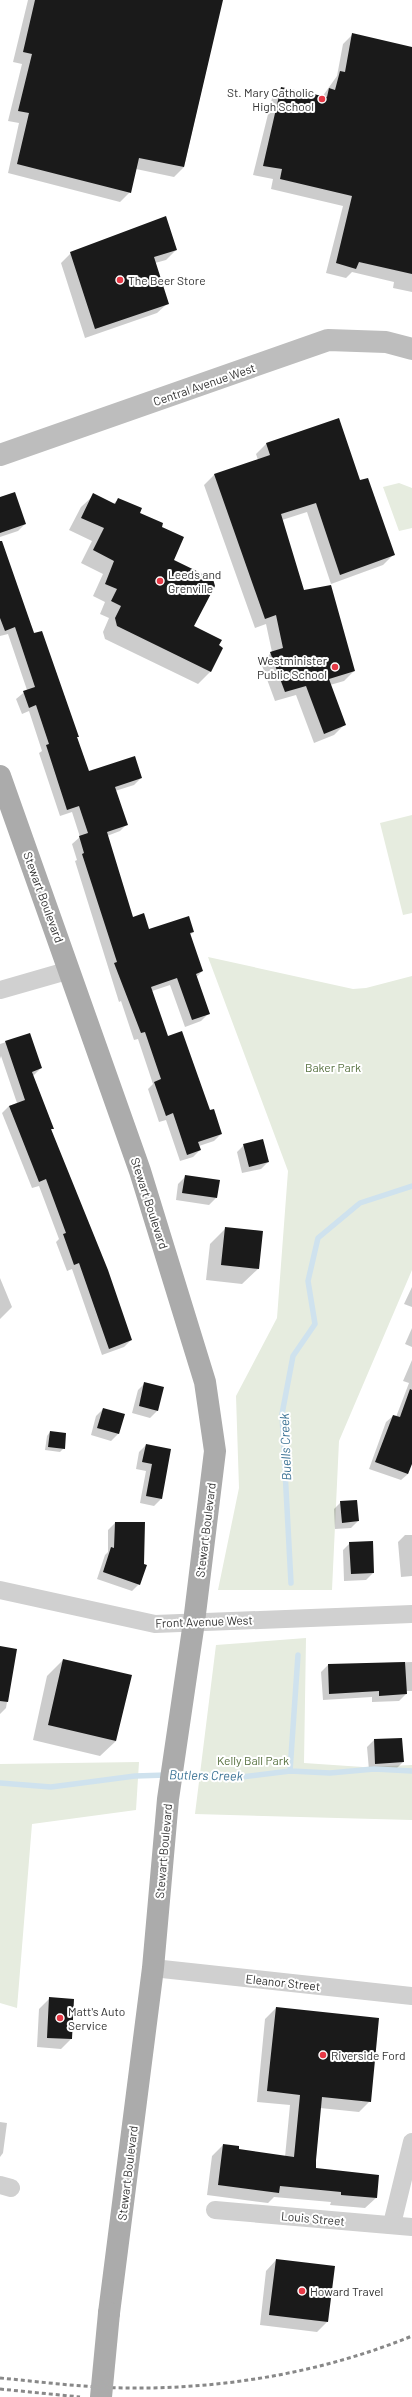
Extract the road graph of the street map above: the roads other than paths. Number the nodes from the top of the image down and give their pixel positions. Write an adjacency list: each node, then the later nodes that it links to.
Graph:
1 (412, 349): 2 (street, Central Avenue West)
2 (0, 455)
3 (0, 776): 4 (main road, Stewart Boulevard)
4 (70, 970): 5 (street); 8 (main road, Stewart Boulevard)
5 (0, 990)
6 (0, 1590): 8 (street, Front Avenue West)
7 (412, 1614): 8 (street, Front Avenue West)
8 (194, 1622): 9 (main road, Stewart Boulevard)
9 (153, 1968): 10 (street, Eleanor Street); 15 (main road, Stewart Boulevard, bridge)
10 (412, 1996)
11 (412, 2142): 13 (street)
12 (215, 2210): 13 (street, Louis Street)
13 (392, 2224): 14 (street, Louis Street)
14 (412, 2227)
15 (101, 2397)

